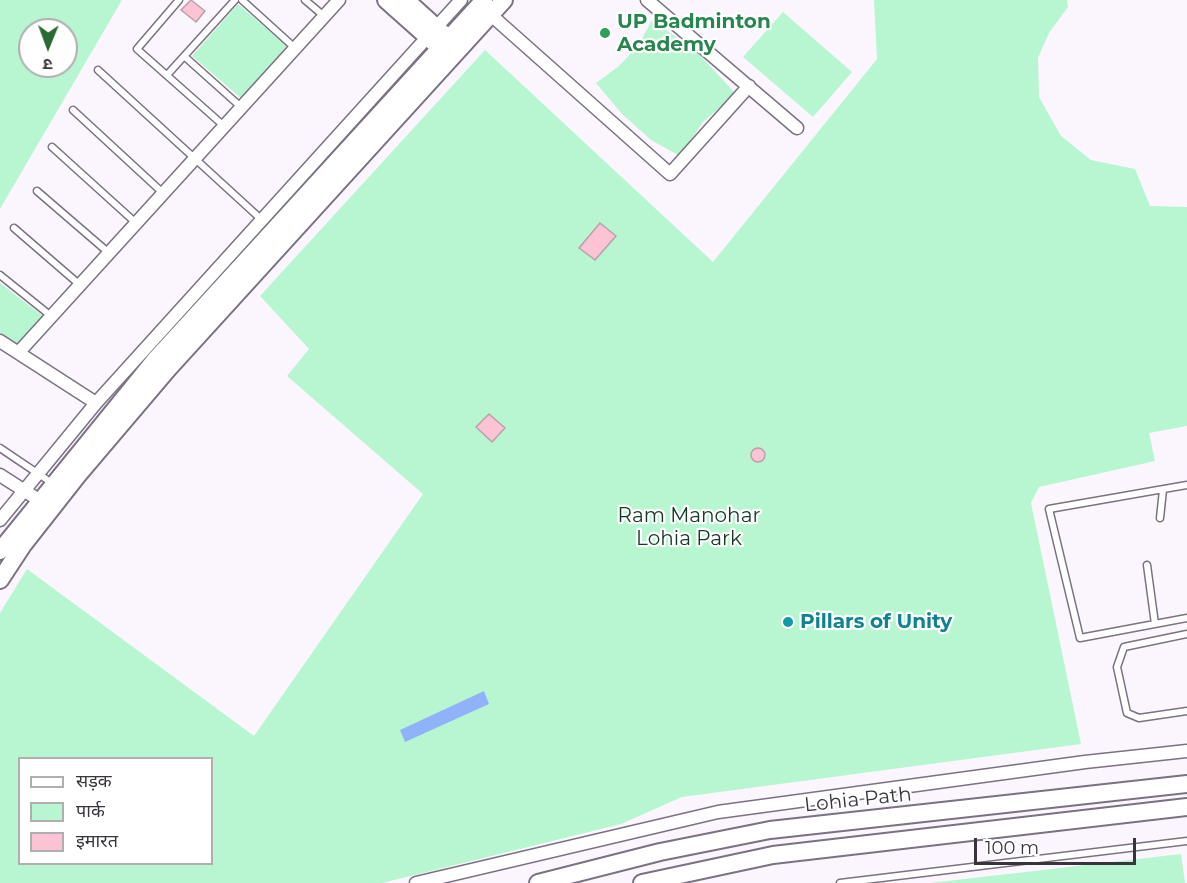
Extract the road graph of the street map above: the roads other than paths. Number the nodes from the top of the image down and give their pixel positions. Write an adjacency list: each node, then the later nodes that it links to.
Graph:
1 (179, 0): 18 (lane)
2 (235, 0): 16 (lane)
3 (242, 0): 15 (lane)
4 (305, 0): 12 (lane)
5 (339, 0): 12 (street)
6 (386, 0): 13 (main road)
7 (406, 0): 13 (main road)
8 (461, 0): 13 (street)
9 (504, 0): 11 (main road)
10 (647, 0): 19 (street)
11 (488, 7): 14 (main road); 19 (street)
12 (324, 16): 15 (street)
13 (432, 32): 14 (main road); 28 (street)
14 (449, 47): 42 (main road)
15 (295, 48): 20 (street)
16 (184, 56): 18 (lane); 20 (lane)
17 (98, 70): 25 (lane)
18 (167, 75): 22 (lane)
19 (749, 86): 23 (street)
20 (242, 107): 22 (street)
21 (74, 110): 27 (lane)
22 (224, 126): 25 (street)
23 (797, 128)
24 (52, 147): 29 (lane)
25 (194, 160): 27 (street); 28 (lane)
26 (37, 191): 31 (lane)
27 (163, 193): 29 (street)
28 (262, 220): 37 (street)
29 (136, 224): 31 (street)
30 (14, 228): 33 (lane)
31 (109, 253): 33 (street)
32 (0, 275): 34 (lane)
33 (80, 285): 34 (street)
34 (51, 317): 36 (street)
35 (0, 341): 36 (street)
36 (19, 352): 37 (street)
37 (96, 403): 39 (street)
38 (0, 448): 39 (lane)
39 (38, 473): 42 (lane); 44 (street)
40 (0, 475): 44 (street)
41 (1187, 485): 43 (lane)
42 (59, 487): 45 (main road); 50 (main road)
43 (1163, 490): 46 (lane); 52 (lane)
44 (24, 491): 45 (street); 47 (street)
45 (39, 500): 48 (main road)
46 (1160, 518)
47 (0, 520)
48 (0, 550)
49 (1147, 565): 52 (lane)
50 (0, 580)
51 (1187, 618): 52 (lane)
52 (1155, 624)
53 (1187, 634): 54 (lane)
54 (1187, 711)
55 (1187, 751): 59 (street)
56 (1187, 784): 60 (main road, Lohia Path)
57 (1187, 807): 61 (main road)
58 (1187, 841): 62 (lane)
59 (416, 883)
60 (538, 883)
61 (642, 883)
62 (840, 883)

